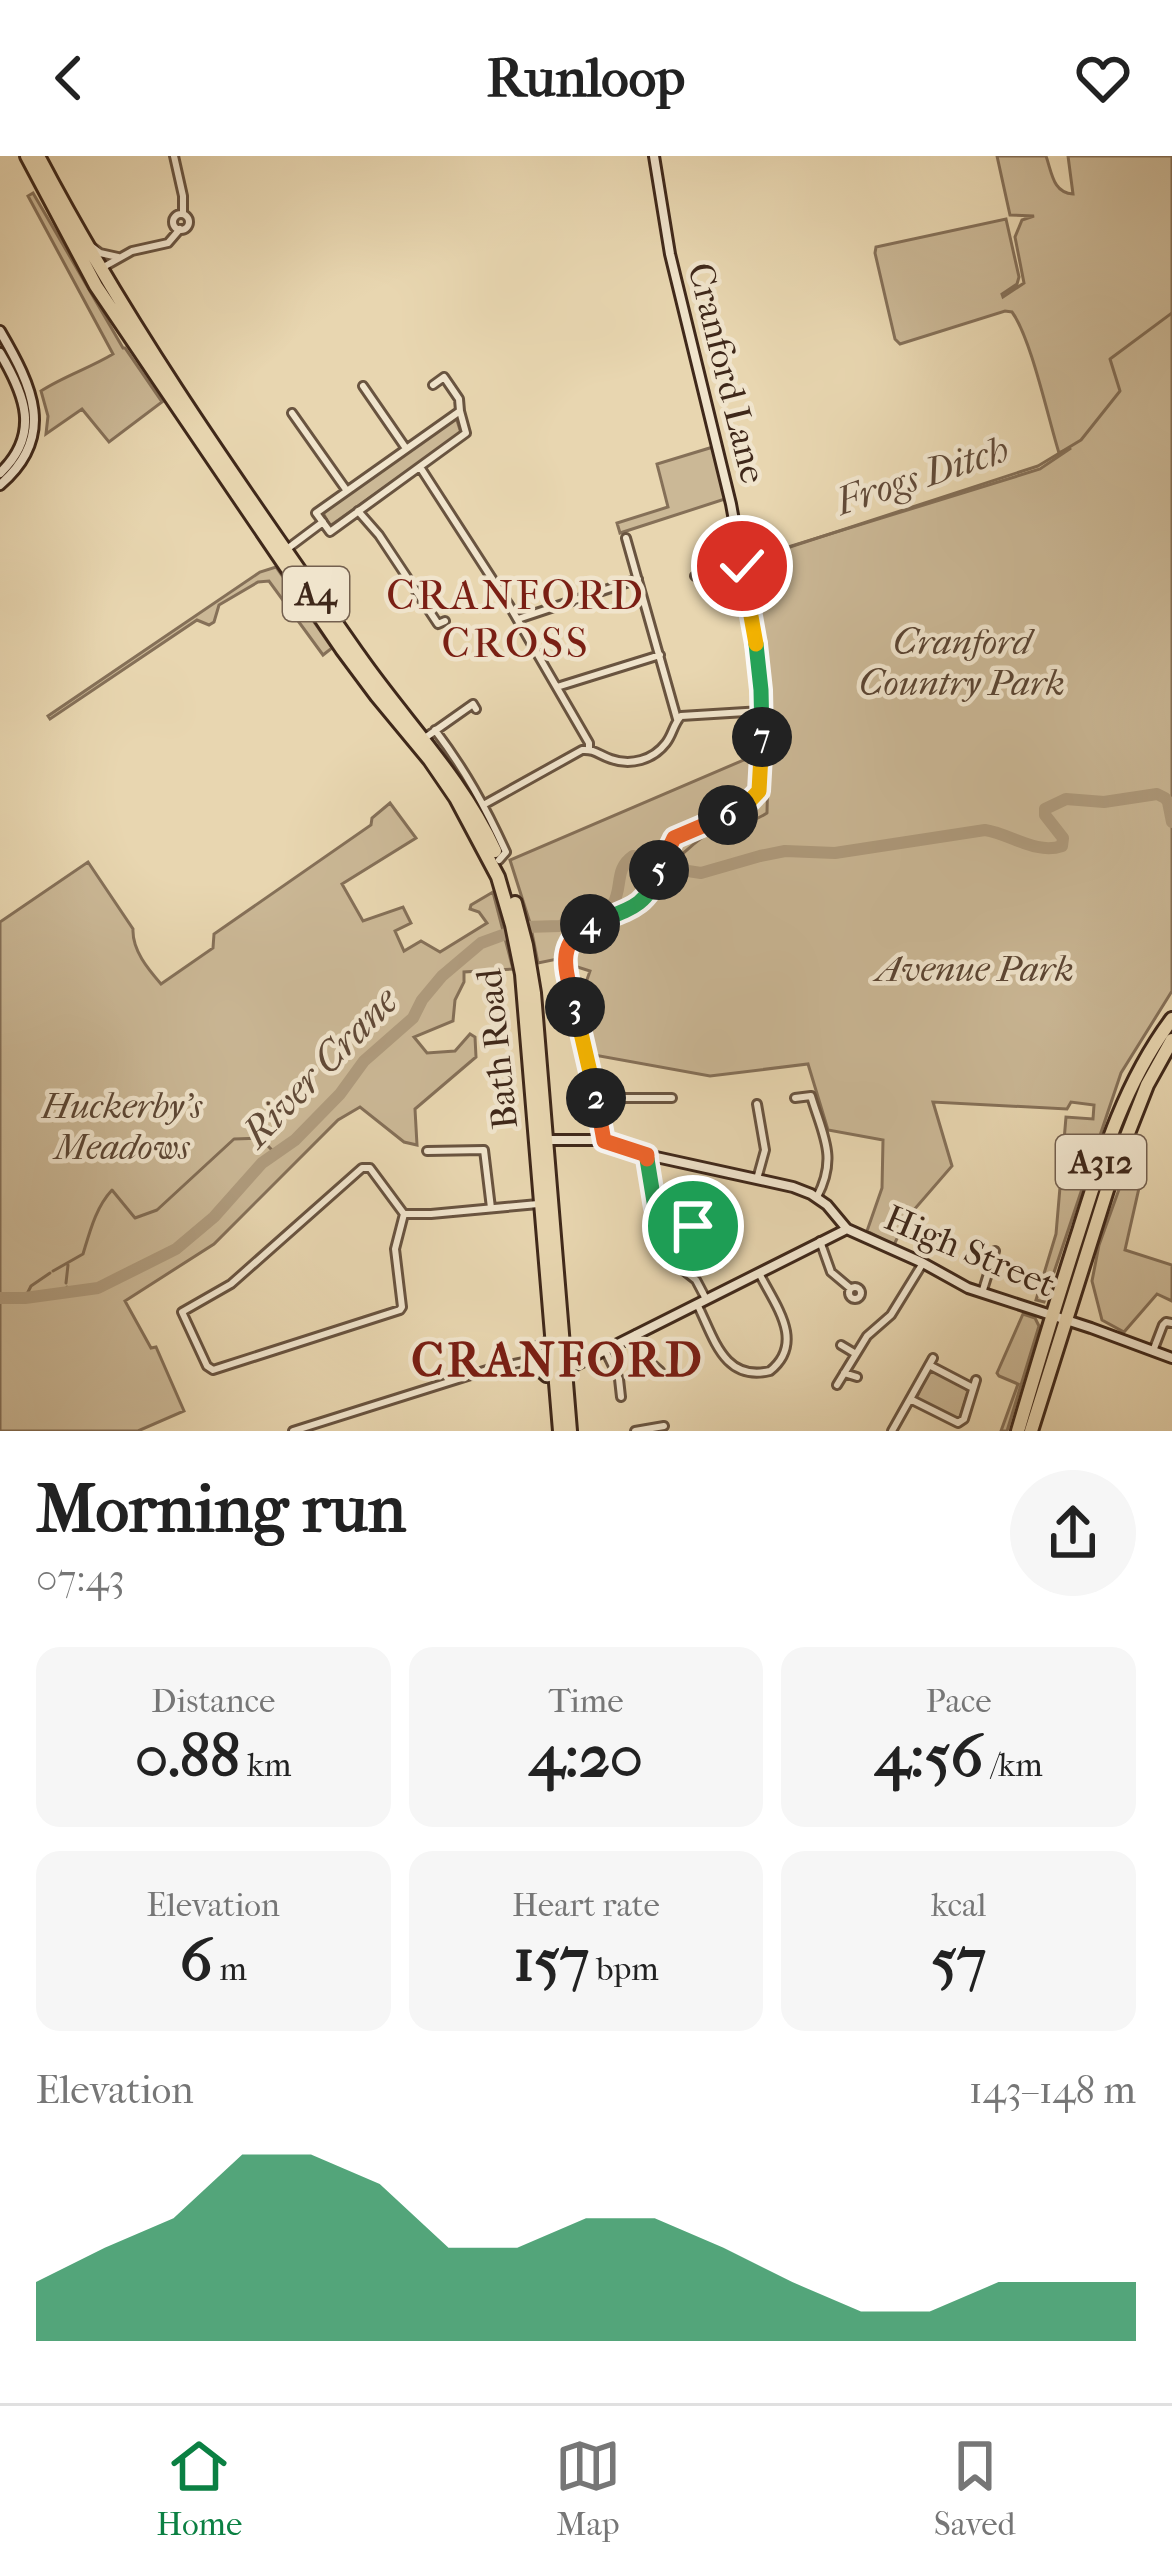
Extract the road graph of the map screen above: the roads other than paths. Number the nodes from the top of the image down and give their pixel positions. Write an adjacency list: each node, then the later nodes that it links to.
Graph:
1 (27, 156): 7 (highway, Bath Road / A4)
2 (38, 156): 5 (highway, Bath Road / A4)
3 (174, 156): 6 (street)
4 (653, 156): 23 (street, Cranford Lane)
5 (84, 242): 6 (street); 7 (highway, Bath Road / A4)
6 (118, 257): 7 (street)
7 (98, 270): 22 (highway, Bath Road / A4)
8 (0, 331): 17 (street)
9 (0, 353): 16 (street)
10 (434, 385): 12 (street)
11 (362, 386): 14 (street)
12 (460, 411): 14 (street); 15 (street)
13 (292, 413): 18 (street)
14 (406, 449): 18 (street)
15 (420, 467): 19 (street); 26 (street)
16 (0, 473)
17 (0, 485)
18 (347, 491): 20 (street)
19 (358, 511): 20 (street); 27 (street)
20 (322, 522): 22 (street)
21 (626, 538): 25 (street)
22 (282, 552): 33 (highway, Bath Road / A4)
23 (742, 566): 24 (street); 31 (street, Cranford Lane)
24 (695, 576)
25 (638, 579): 26 (street); 28 (street)
26 (518, 619): 29 (street)
27 (445, 621)
28 (660, 655): 29 (street); 32 (street)
29 (557, 687): 34 (street)
30 (473, 704): 33 (street)
31 (762, 711): 32 (street); 43 (street, Cranford Lane)
32 (677, 719): 34 (street)
33 (425, 737): 35 (street); 36 (highway, Bath Road / A4); 37 (highway, Bath Road / A4)
34 (590, 748): 35 (street)
35 (484, 804): 36 (street)
36 (499, 860): 37 (highway, Bath Road / A4)
37 (516, 924): 38 (highway, Bath Road / A4)
38 (522, 947): 45 (highway, Bath Road / A4); 51 (highway, Bath Road / A4)
39 (1172, 1019): 67 (highway, A312)
40 (1172, 1040): 65 (highway, A312)
41 (672, 1098): 43 (street)
42 (796, 1098): 50 (street)
43 (598, 1104): 46 (street)
44 (757, 1105): 49 (street)
45 (548, 1140): 46 (street, High Street); 51 (highway, Bath Road / A4)
46 (604, 1141): 48 (street, High Street)
47 (427, 1151): 52 (street)
48 (647, 1155): 49 (street, High Street); 53 (street)
49 (757, 1179): 50 (street, High Street)
50 (816, 1198): 55 (street, High Street)
51 (548, 1206): 52 (street); 71 (highway, Bath Road / A4)
52 (491, 1208): 54 (street)
53 (655, 1208): 56 (street); 57 (street)
54 (404, 1214): 54 (street)
55 (847, 1229): 58 (street); 60 (street, High Street)
56 (722, 1230)
57 (661, 1234)
58 (820, 1241): 62 (street); 63 (street)
59 (995, 1251): 64 (street)
60 (923, 1263): 64 (street, High Street); 75 (street)
61 (682, 1269): 66 (street)
62 (758, 1272): 66 (street); 66 (street)
63 (850, 1288)
64 (982, 1293): 67 (street, High Street)
65 (1072, 1295): 67 (highway, A312); 69 (street)
66 (702, 1301): 70 (street)
67 (1058, 1318): 69 (street, High Street); 92 (highway, A312); 93 (highway, A312)
68 (1172, 1323): 74 (street)
69 (1091, 1328): 74 (street, High Street)
70 (636, 1334): 73 (street); 79 (street)
71 (551, 1343): 77 (street); 78 (street); 80 (highway, Bath Road / A4)
72 (842, 1345): 75 (street)
73 (604, 1350): 77 (street); 84 (street)
74 (1153, 1351): 76 (street, High Street)
75 (856, 1354): 81 (street)
76 (1172, 1358)
77 (585, 1359): 80 (street)
78 (527, 1361): 80 (street); 87 (street)
79 (660, 1371)
80 (555, 1373): 88 (highway, Bath Road / A4); 89 (highway, Bath Road / A4)
81 (844, 1373): 82 (street); 83 (street)
82 (857, 1377)
83 (837, 1385)
84 (621, 1397)
85 (910, 1399): 85 (street); 91 (street)
86 (660, 1428): 90 (street)
87 (293, 1431)
88 (560, 1431)
89 (570, 1431)
90 (634, 1431)
91 (892, 1431)
92 (1018, 1431)
93 (1030, 1431)

